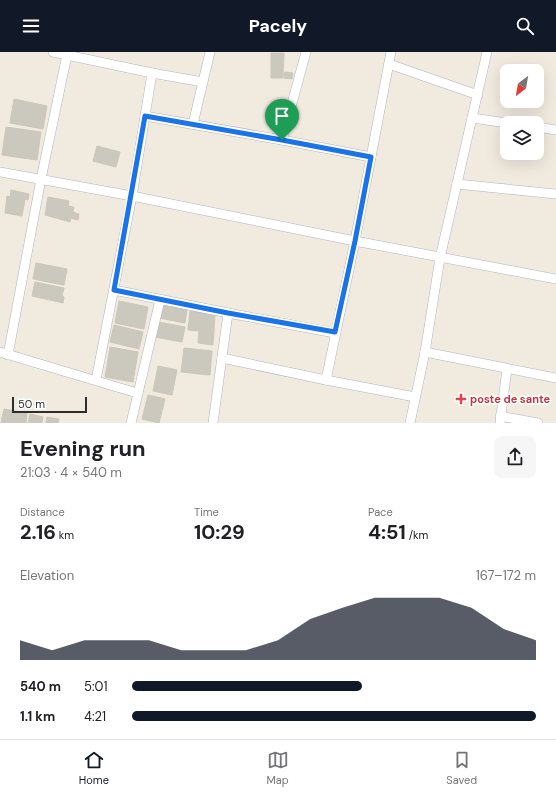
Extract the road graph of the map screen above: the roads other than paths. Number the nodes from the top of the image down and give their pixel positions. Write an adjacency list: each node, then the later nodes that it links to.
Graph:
1 (53, 52): 6 (street)
2 (210, 52): 9 (street)
3 (306, 52): 17 (street)
4 (391, 52): 7 (street)
5 (487, 52): 10 (street)
6 (67, 55): 8 (street); 20 (street)
7 (388, 64): 10 (street); 18 (street)
8 (152, 73): 9 (street); 11 (street)
9 (203, 82): 14 (street)
10 (478, 95): 12 (street)
11 (145, 116): 14 (street); 23 (street)
12 (472, 118): 13 (street); 21 (street)
13 (500, 122)
14 (193, 124): 17 (street)
15 (544, 128): 16 (street)
16 (556, 130)
17 (282, 140): 18 (street)
18 (371, 157): 24 (street)
19 (0, 172): 20 (street)
20 (41, 179): 23 (street); 32 (street)
21 (457, 184): 22 (street); 25 (street)
22 (556, 194)
23 (132, 196): 24 (street); 27 (street)
24 (355, 241): 25 (street); 30 (street)
25 (440, 258): 26 (street); 31 (street)
26 (556, 279)
27 (114, 290): 28 (street); 36 (street)
28 (160, 300): 29 (street); 38 (street)
29 (228, 313): 30 (street); 33 (street)
30 (335, 332): 37 (street)
31 (425, 352): 34 (street); 39 (street)
32 (4, 353): 36 (street)
33 (222, 358): 37 (street); 42 (street)
34 (507, 369): 35 (street); 40 (street)
35 (556, 378)
36 (96, 380): 38 (street)
37 (326, 380): 39 (street)
38 (137, 393): 41 (street)
39 (415, 397): 43 (street)
40 (500, 420): 44 (street)
41 (131, 423)
42 (213, 423)
43 (410, 423)
44 (538, 423)

